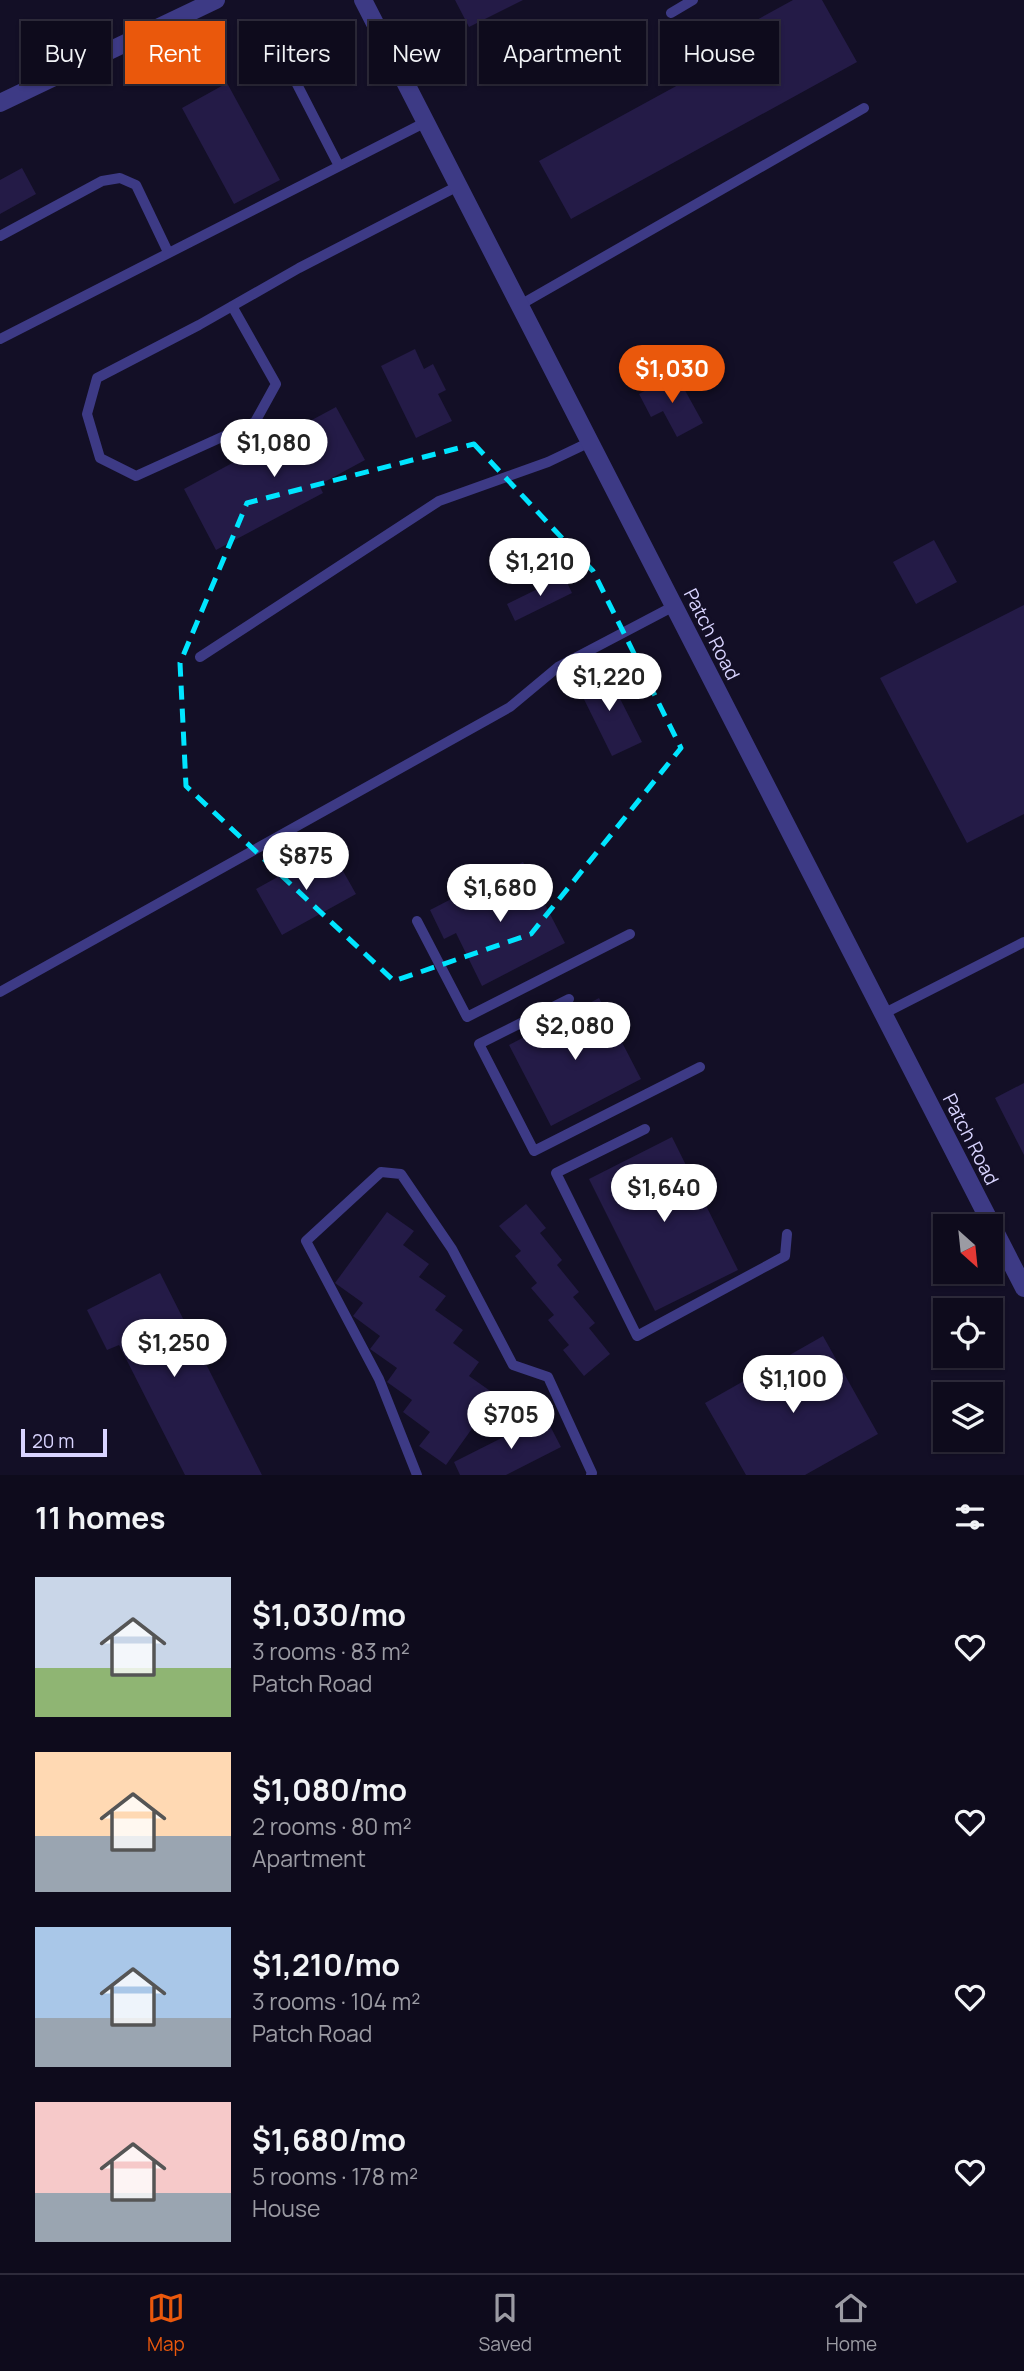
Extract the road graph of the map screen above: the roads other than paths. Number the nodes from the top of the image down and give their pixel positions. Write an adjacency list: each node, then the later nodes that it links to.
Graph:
1 (216, 0): 6 (street)
2 (363, 0): 8 (street, Patch Road)
3 (693, 0): 4 (lane)
4 (671, 13)
5 (297, 84): 9 (lane)
6 (0, 103)
7 (864, 108): 13 (lane)
8 (426, 122): 9 (lane); 10 (street, Patch Road)
9 (339, 166): 12 (lane)
10 (458, 186): 13 (street, Patch Road); 14 (lane)
11 (0, 236): 12 (lane)
12 (169, 252): 15 (lane)
13 (520, 305): 16 (street, Patch Road)
14 (232, 306): 14 (lane)
15 (0, 339)
16 (590, 442): 17 (street, Patch Road); 18 (lane)
17 (674, 606): 22 (lane); 24 (street, Patch Road)
18 (200, 657)
19 (417, 921): 20 (lane)
20 (630, 934)
21 (1024, 942): 24 (lane)
22 (0, 992)
23 (569, 999): 25 (lane)
24 (883, 1014): 28 (street, Patch Road)
25 (700, 1068)
26 (645, 1129): 27 (lane)
27 (787, 1234)
28 (1024, 1288)
29 (417, 1475): 30 (lane)
30 (591, 1475)

